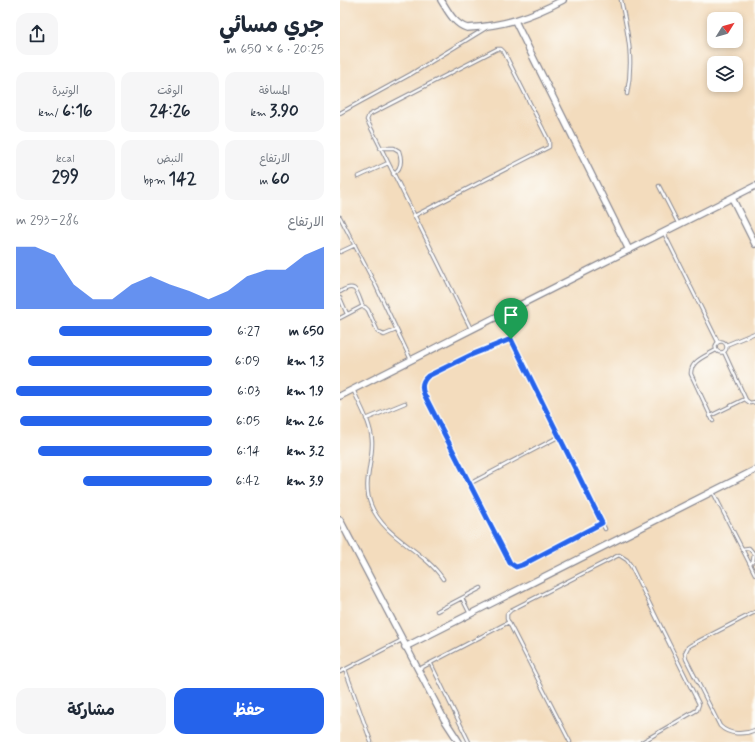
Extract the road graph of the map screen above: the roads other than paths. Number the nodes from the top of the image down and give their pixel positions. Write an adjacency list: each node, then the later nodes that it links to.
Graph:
1 (441, 0): 5 (street)
2 (563, 0): 4 (street)
3 (621, 0): 6 (lane)
4 (514, 21): 5 (street); 21 (street)
5 (491, 25): 7 (lane)
6 (627, 94)
7 (340, 113)
8 (380, 148): 9 (lane); 10 (lane); 15 (lane)
9 (388, 163): 10 (lane); 11 (lane)
10 (393, 174): 15 (lane)
11 (358, 177)
12 (660, 186): 17 (lane)
13 (755, 186): 14 (street)
14 (732, 198): 17 (street); 19 (street)
15 (414, 216): 29 (lane)
16 (340, 217): 20 (lane)
17 (679, 225): 18 (street)
18 (664, 232): 21 (street); 33 (lane)
19 (755, 244)
20 (355, 245): 22 (lane); 30 (lane)
21 (628, 250): 27 (street)
22 (340, 252)
23 (340, 292): 25 (lane)
24 (340, 298): 26 (lane)
25 (363, 307): 26 (lane); 30 (lane)
26 (347, 314): 28 (lane)
27 (500, 315): 29 (street); 32 (lane)
28 (340, 318)
29 (472, 329): 37 (street)
30 (396, 330): 37 (lane)
31 (755, 333): 34 (lane)
32 (511, 339): 46 (lane); 48 (lane)
33 (718, 342): 34 (lane); 35 (lane)
34 (726, 345): 36 (lane)
35 (716, 350): 36 (lane); 43 (lane)
36 (724, 352): 40 (lane)
37 (411, 360): 38 (street)
38 (353, 389): 39 (street); 44 (lane)
39 (340, 396)
40 (745, 399): 41 (lane); 43 (lane)
41 (755, 402)
42 (405, 403): 44 (lane)
43 (710, 416): 45 (lane)
44 (366, 419): 56 (lane)
45 (713, 421)
46 (560, 436): 48 (lane); 51 (lane)
47 (755, 470): 49 (street)
48 (469, 484): 51 (lane)
49 (713, 491): 53 (lane); 61 (street)
50 (340, 520): 63 (street)
51 (602, 523): 52 (lane)
52 (605, 529)
53 (742, 549): 54 (lane); 54 (lane)
54 (750, 564): 55 (lane)
55 (755, 574)
56 (443, 579)
57 (481, 588): 58 (lane)
58 (462, 598): 59 (lane); 61 (lane)
59 (437, 611)
60 (755, 612): 69 (lane)
61 (470, 614): 64 (street)
62 (509, 622): 65 (lane); 73 (lane); 74 (lane)
63 (402, 640): 64 (street); 66 (lane)
64 (405, 647): 67 (street)
65 (431, 663): 67 (lane); 72 (lane)
66 (345, 669): 68 (lane); 70 (lane)
67 (417, 670): 71 (street)
68 (340, 672)
69 (755, 730)
70 (371, 742)
71 (459, 742)
72 (469, 742)
73 (570, 742)
74 (642, 742)

